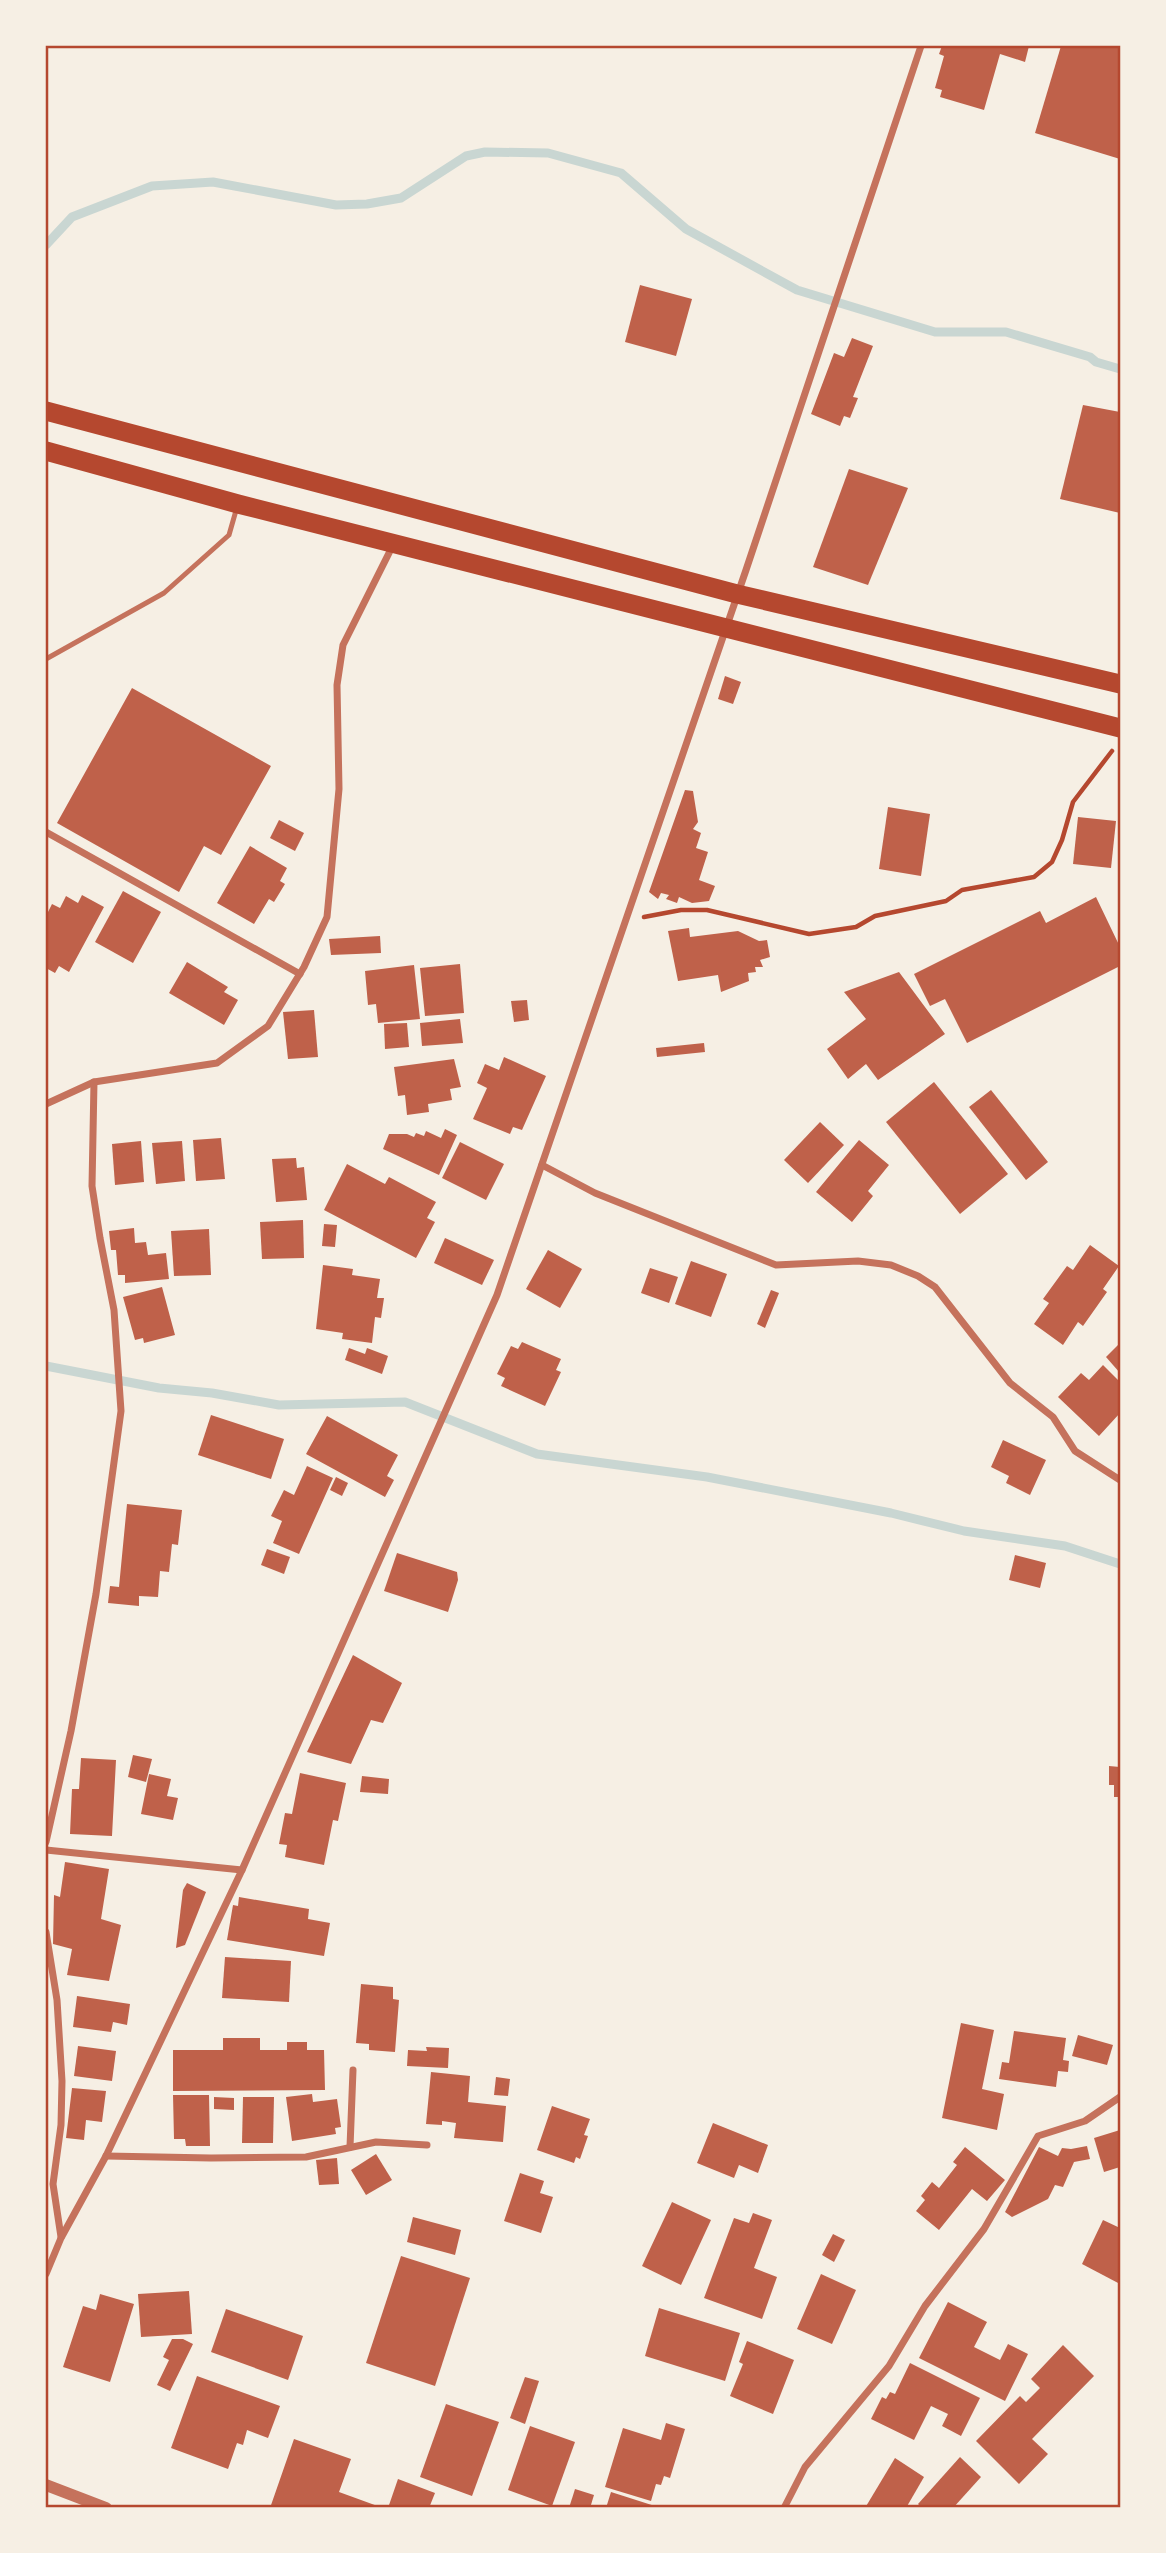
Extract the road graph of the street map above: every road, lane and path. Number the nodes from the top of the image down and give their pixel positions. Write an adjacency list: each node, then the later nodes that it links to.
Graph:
1 (921, 46): 6 (street)
2 (46, 411): 6 (highway)
3 (46, 451): 4 (highway)
4 (238, 504): 5 (highway); 8 (lane)
5 (394, 544): 7 (highway); 13 (street)
6 (737, 594): 7 (street); 9 (highway)
7 (724, 629): 10 (highway); 12 (street)
8 (46, 659)
9 (1121, 684)
10 (1118, 737): 12 (path)
11 (46, 832): 13 (street)
12 (626, 921): 16 (street)
13 (300, 974): 14 (street)
14 (94, 1082): 15 (street); 18 (street)
15 (46, 1104)
16 (542, 1165): 17 (street); 20 (street)
17 (1121, 1479)
18 (46, 1842)
19 (46, 1850): 20 (street)
20 (242, 1870): 26 (street)
21 (46, 1932): 27 (street)
22 (353, 2070): 25 (street)
23 (1121, 2097): 31 (street)
24 (428, 2145): 25 (street)
25 (349, 2147): 26 (street)
26 (106, 2156): 27 (street)
27 (61, 2238): 28 (street)
28 (46, 2274)
29 (46, 2485): 30 (street)
30 (106, 2508)
31 (784, 2508)

